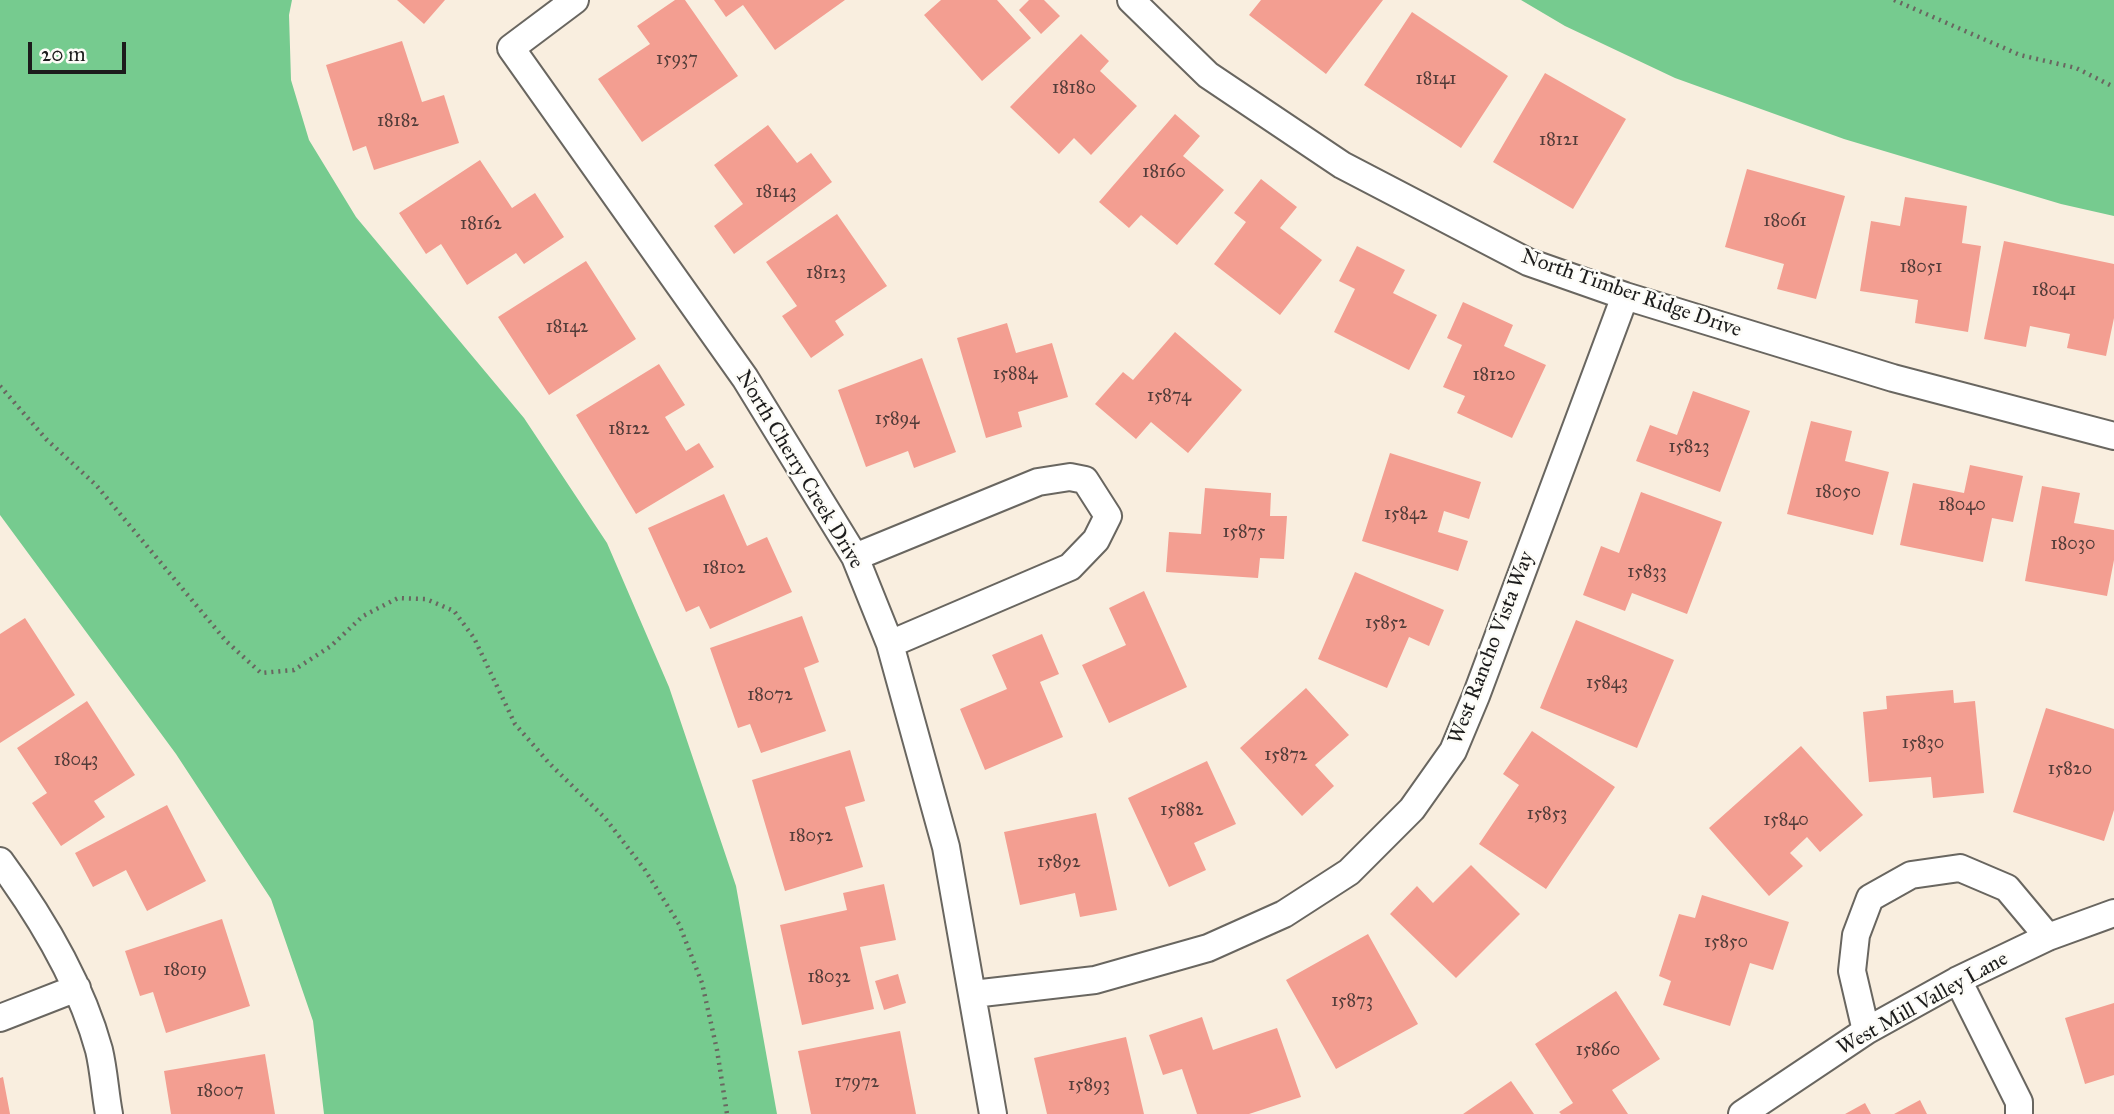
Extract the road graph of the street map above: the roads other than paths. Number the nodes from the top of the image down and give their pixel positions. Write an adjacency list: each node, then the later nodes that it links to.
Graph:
1 (575, 0): 5 (street, North Cherry Creek Drive)
2 (1131, 0): 3 (street, North Timber Ridge Drive)
3 (1625, 296): 4 (street, North Timber Ridge Drive); 12 (street, West Rancho Vista Way)
4 (2114, 436)
5 (855, 557): 6 (street, North Cherry Creek Drive); 6 (street)
6 (890, 644): 12 (street, North Cherry Creek Drive)
7 (0, 861): 11 (street)
8 (2114, 914): 9 (street, West Mill Valley Lane)
9 (2048, 937): 10 (street, West Mill Valley Lane); 14 (street)
10 (1958, 980): 14 (street, West Mill Valley Lane); 15 (street)
11 (77, 988): 13 (street); 16 (street)
12 (973, 994): 17 (street, North Cherry Creek Drive)
13 (0, 1018)
14 (1866, 1031): 18 (street, West Mill Valley Lane)
15 (2025, 1110)
16 (109, 1114)
17 (993, 1114)
18 (1742, 1114)

